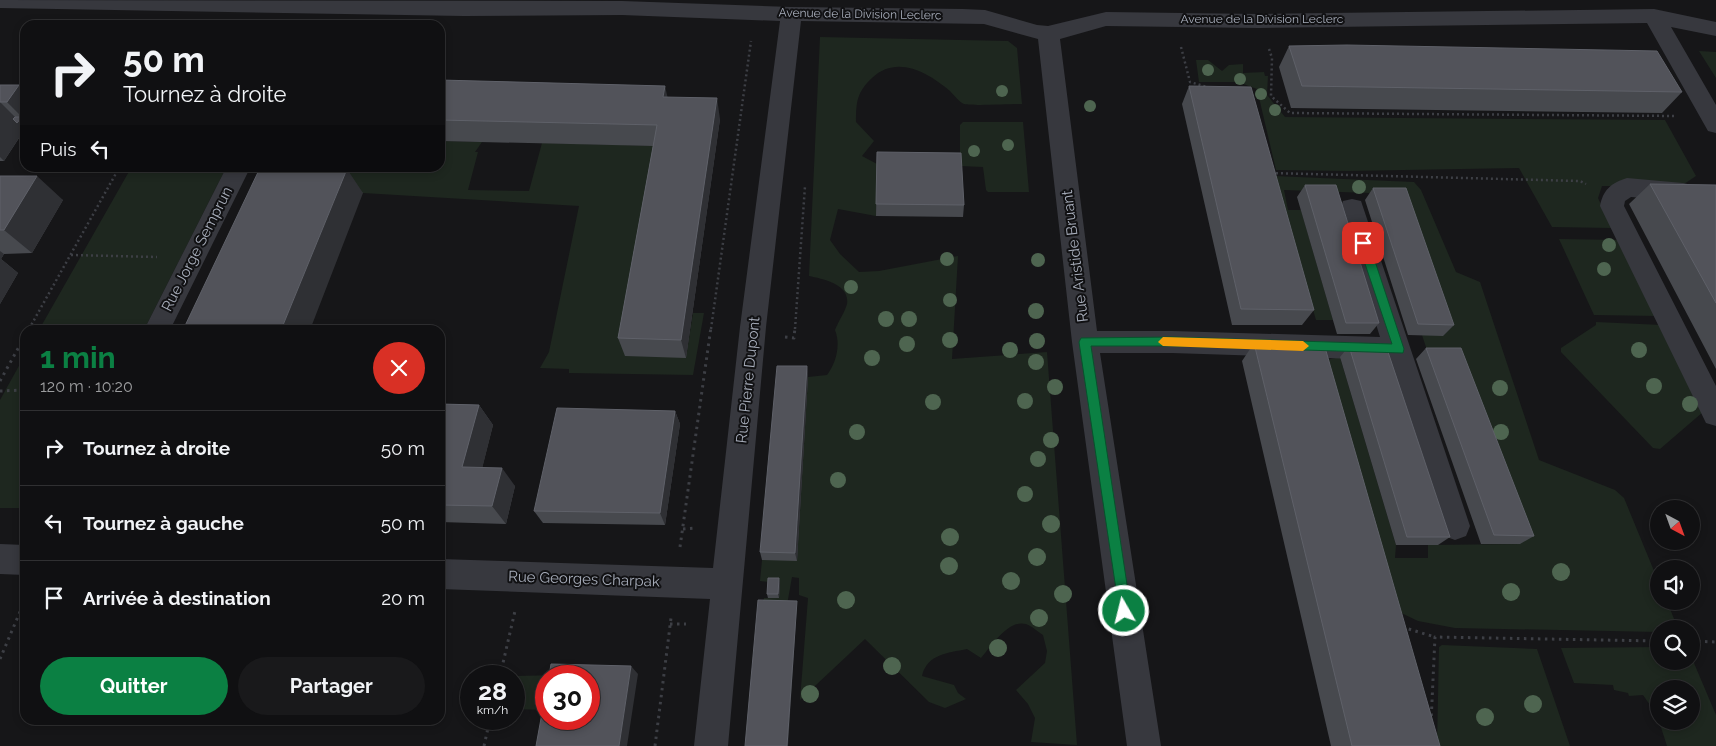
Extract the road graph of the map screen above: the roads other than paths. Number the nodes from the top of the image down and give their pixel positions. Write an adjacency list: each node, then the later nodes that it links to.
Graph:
1 (0, 1): 3 (street, Avenue de la Division Leclerc)
2 (791, 14): 3 (street, Avenue de la Division Leclerc); 6 (street, Avenue de la Division Leclerc); 19 (street, Rue Pierre Dupont)
3 (313, 16)
4 (1654, 16): 5 (street, Avenue de la Division Leclerc); 6 (street, Avenue de la Division Leclerc); 7 (street)
5 (1716, 29)
6 (1048, 33): 12 (street, Rue Aristide Bruant)
7 (1714, 121)
8 (236, 172): 11 (street, Rue Jorge Semprun)
9 (1704, 194): 14 (street)
10 (1352, 208): 13 (street)
11 (160, 325)
12 (1085, 342): 13 (street); 21 (street, Rue Aristide Bruant)
13 (1399, 349): 15 (street)
14 (1716, 414)
15 (1454, 526)
16 (0, 559): 17 (street)
17 (20, 560)
18 (445, 574): 19 (street, Rue Georges Charpak)
19 (728, 584): 20 (street, Rue Pierre Dupont)
20 (711, 746)
21 (1144, 746)

